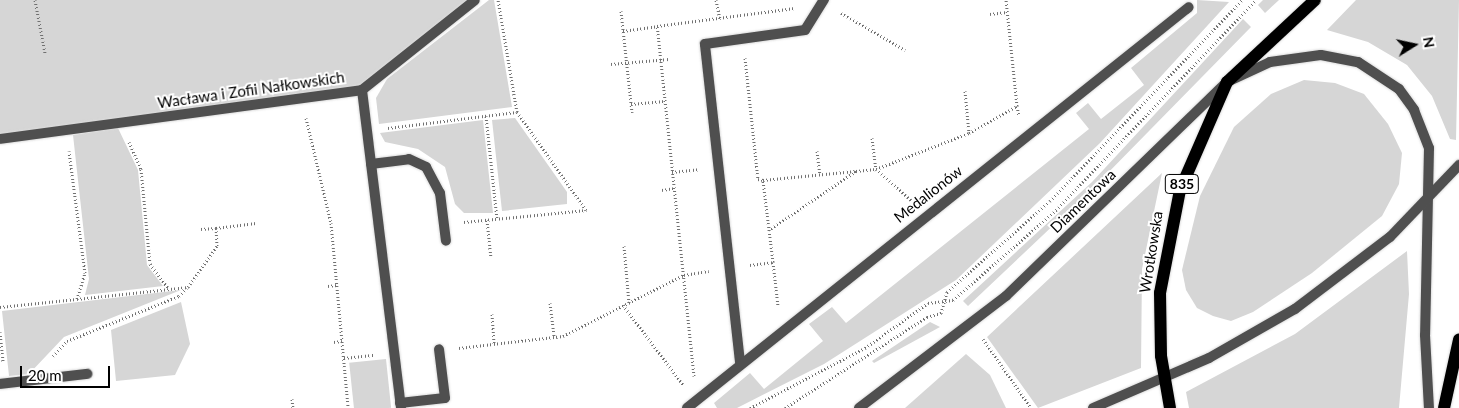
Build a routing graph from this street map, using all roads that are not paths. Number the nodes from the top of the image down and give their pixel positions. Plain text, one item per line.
1 (475, 0) edge
2 (824, 0) edge
3 (1315, 0) edge
4 (1189, 3) edge
5 (1227, 82) junction
6 (362, 90) junction
7 (0, 139) edge
8 (371, 164) junction
9 (1459, 165) edge
10 (1431, 197) junction
11 (446, 241) dead end
12 (1459, 340) edge
13 (439, 349) road end
14 (740, 362) junction
15 (87, 374) dead end
16 (1164, 378) junction
17 (0, 384) edge
18 (401, 405) edge
19 (687, 408) edge
20 (859, 408) edge
21 (1093, 408) edge
22 (1170, 408) edge
23 (1430, 408) edge
24 (1444, 408) edge

1 - 6 street, Wacława i Zofii Nałkowskich
2 - 14 street
3 - 5 main road, Diamentowa / 835
4 - 14 street, Medalionów
5 - 10 street
5 - 16 main road, Wrotkowska / 835
5 - 20 street, Diamentowa
6 - 7 street, Wacława i Zofii Nałkowskich
6 - 8 street
8 - 11 street
8 - 18 street
9 - 10 street
10 - 16 street
10 - 23 street
12 - 24 main road
13 - 18 street
14 - 19 street, Medalionów
15 - 17 street
16 - 21 street
16 - 22 main road, Wrotkowska / 835

